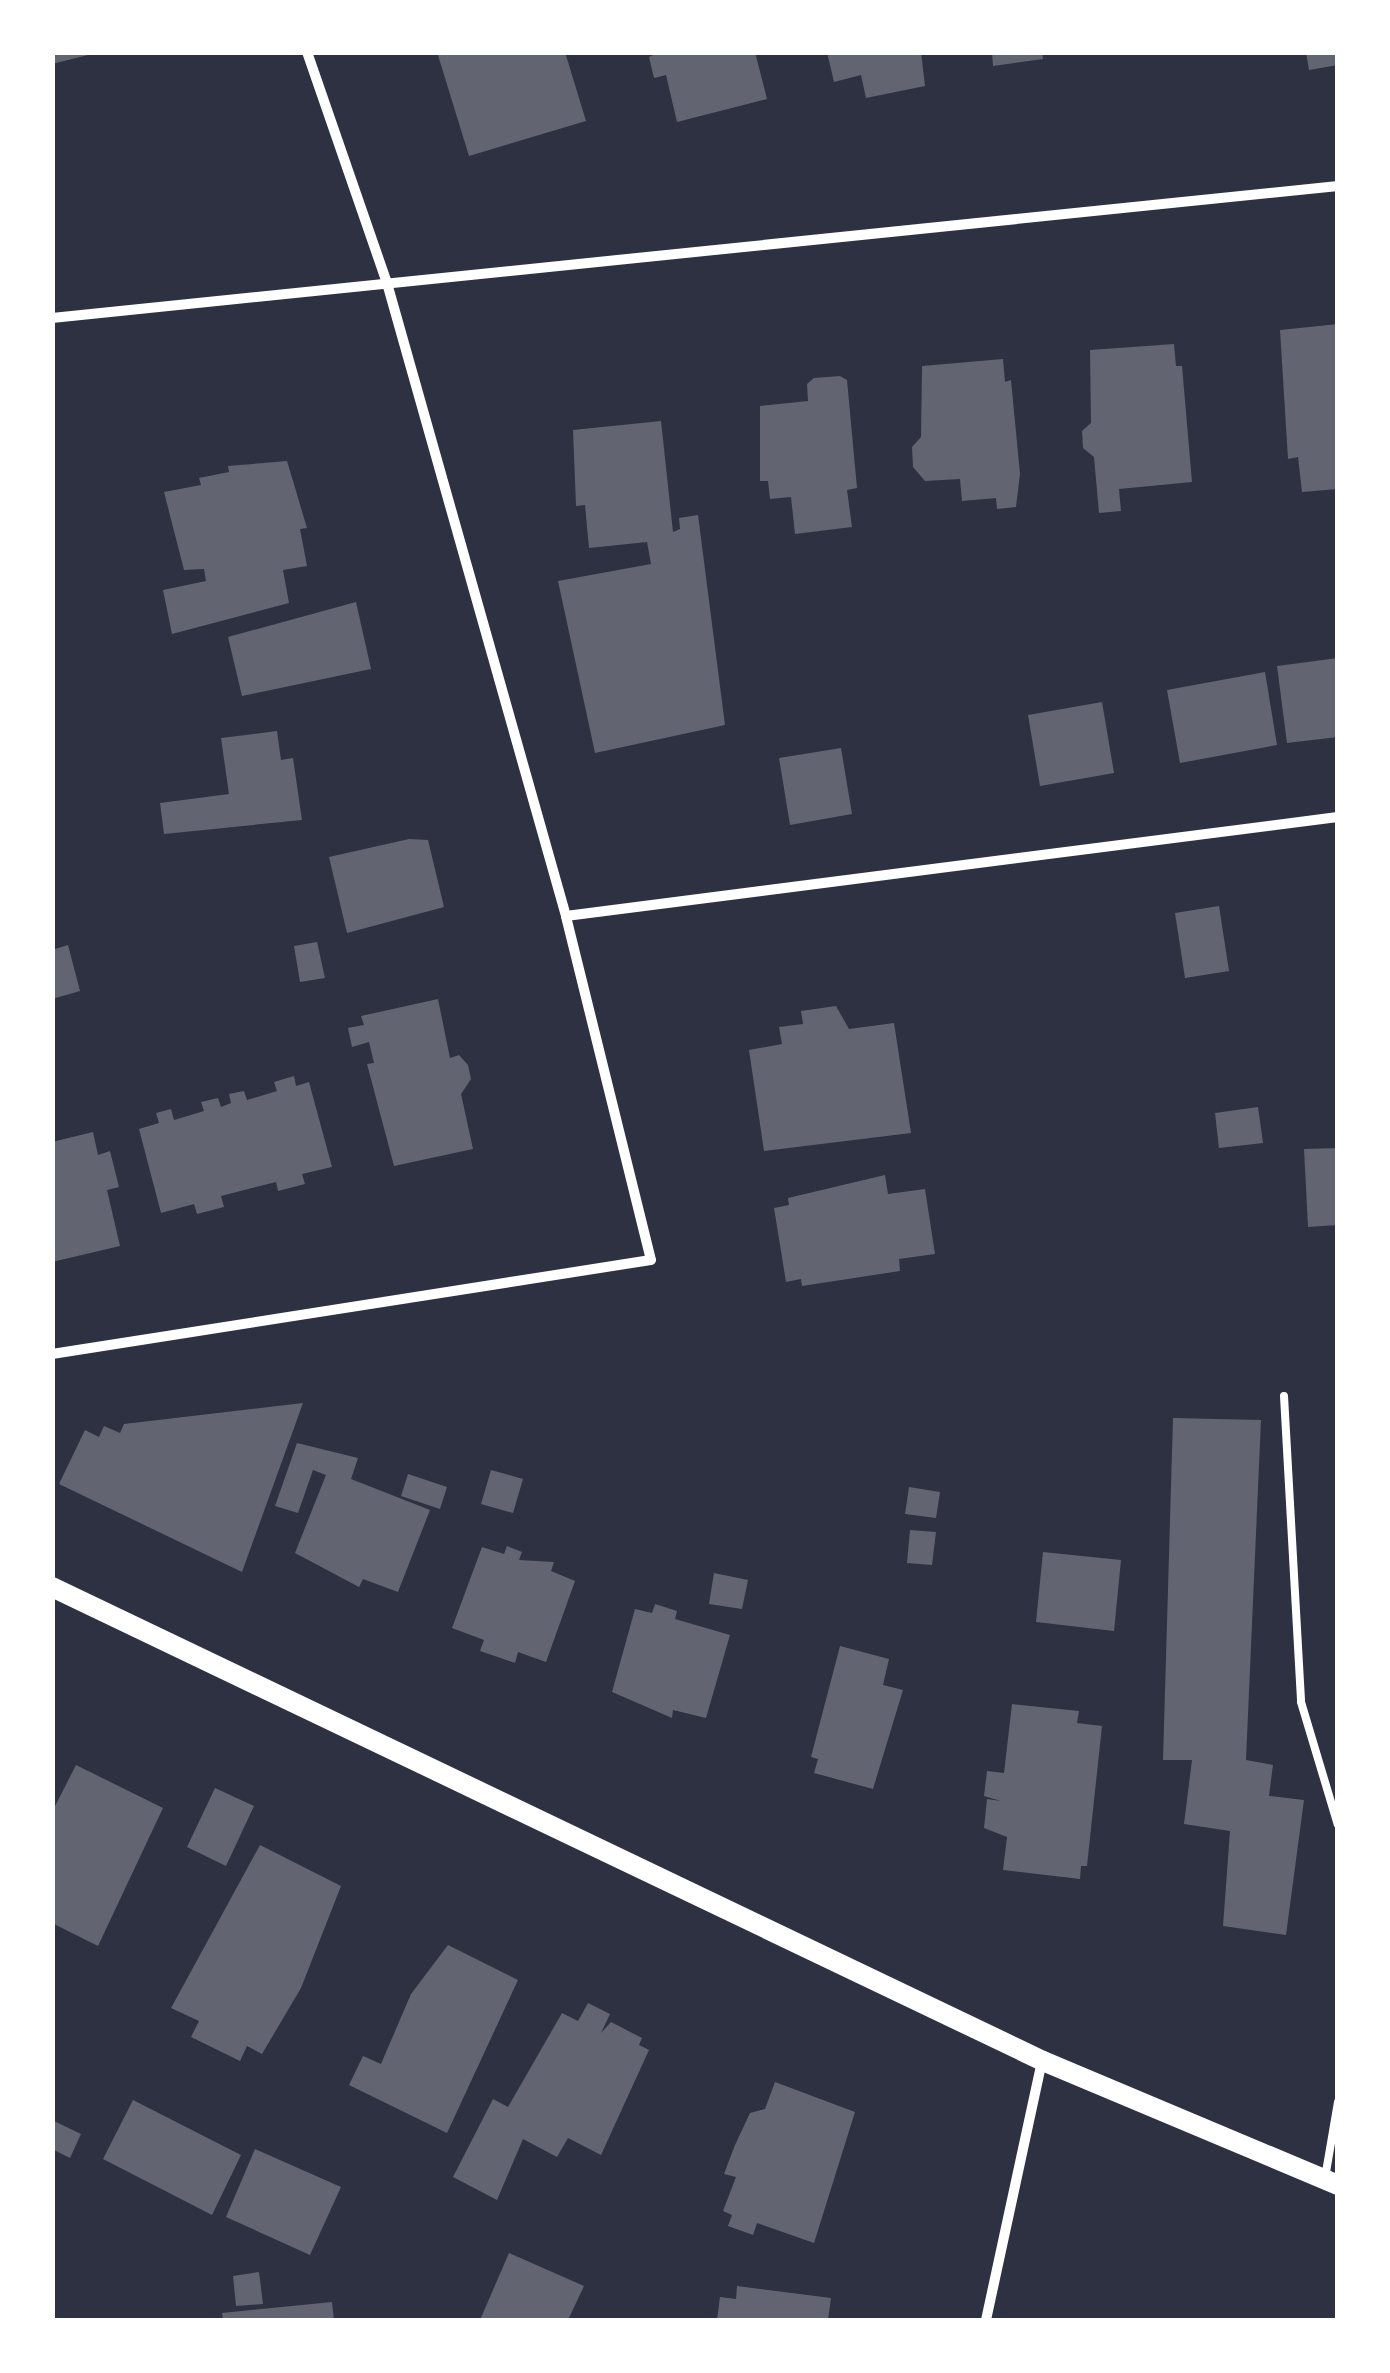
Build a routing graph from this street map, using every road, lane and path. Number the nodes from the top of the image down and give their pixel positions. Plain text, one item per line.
1 (307, 52) edge
2 (1338, 186) edge
3 (387, 283) junction
4 (52, 318) edge
5 (1338, 817) edge
6 (566, 916) junction
7 (52, 1354) edge
8 (1284, 1396) dead end
9 (52, 1588) edge
10 (1338, 1826) edge
11 (1042, 2061) junction
12 (1338, 2102) edge
13 (1333, 2180) edge
14 (986, 2320) edge

1 - 3 street
2 - 3 street
3 - 4 street
3 - 6 street
5 - 6 street
6 - 7 street
8 - 10 lane
9 - 11 main road
11 - 13 main road
11 - 14 street
12 - 13 lane

